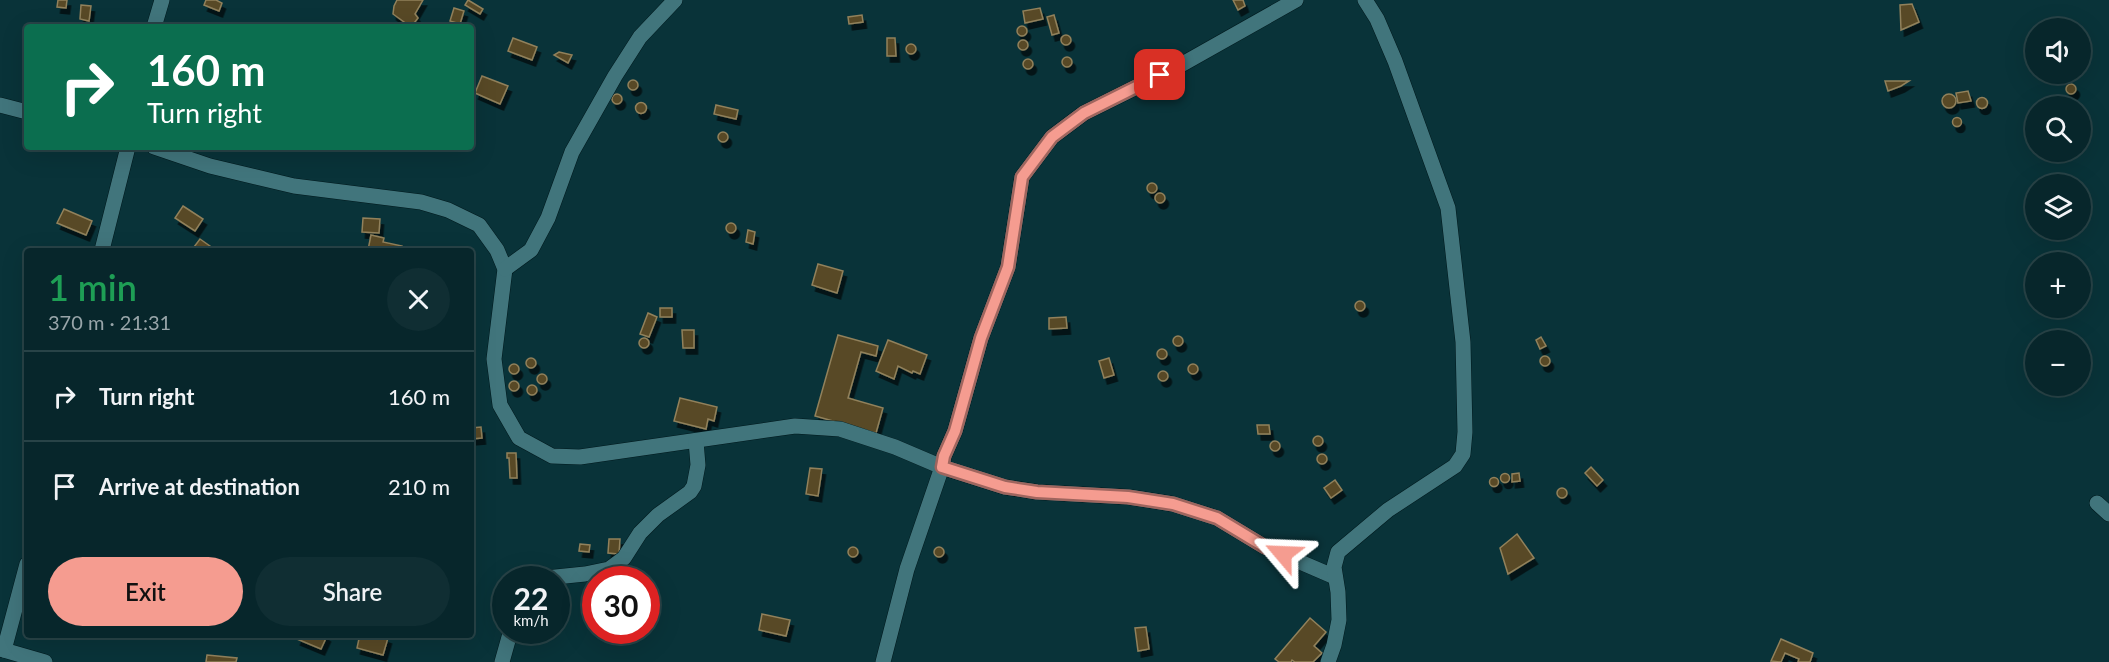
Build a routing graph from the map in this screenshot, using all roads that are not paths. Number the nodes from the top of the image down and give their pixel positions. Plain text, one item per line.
1 (162, 0) edge
2 (675, 0) edge
3 (1296, 0) edge
4 (1365, 0) edge
5 (155, 24) edge
6 (0, 105) edge
7 (24, 111) edge
8 (127, 150) edge
9 (163, 150) edge
10 (103, 248) edge
11 (506, 269) junction
12 (696, 441) junction
13 (942, 467) junction
14 (2097, 503) dead end
15 (2109, 513) edge
16 (24, 574) edge
17 (570, 576) edge
18 (1335, 577) junction
19 (507, 644) edge
20 (2, 649) edge
21 (45, 662) edge
22 (502, 662) edge
23 (883, 662) edge
24 (1328, 662) edge

1 - 5 street
2 - 11 street
3 - 13 street
4 - 18 street
6 - 7 street
8 - 10 street
9 - 11 street
11 - 12 street
12 - 13 street
12 - 17 street
13 - 18 street
13 - 23 street
14 - 15 street
16 - 20 street
18 - 24 street
19 - 22 street
20 - 21 street

